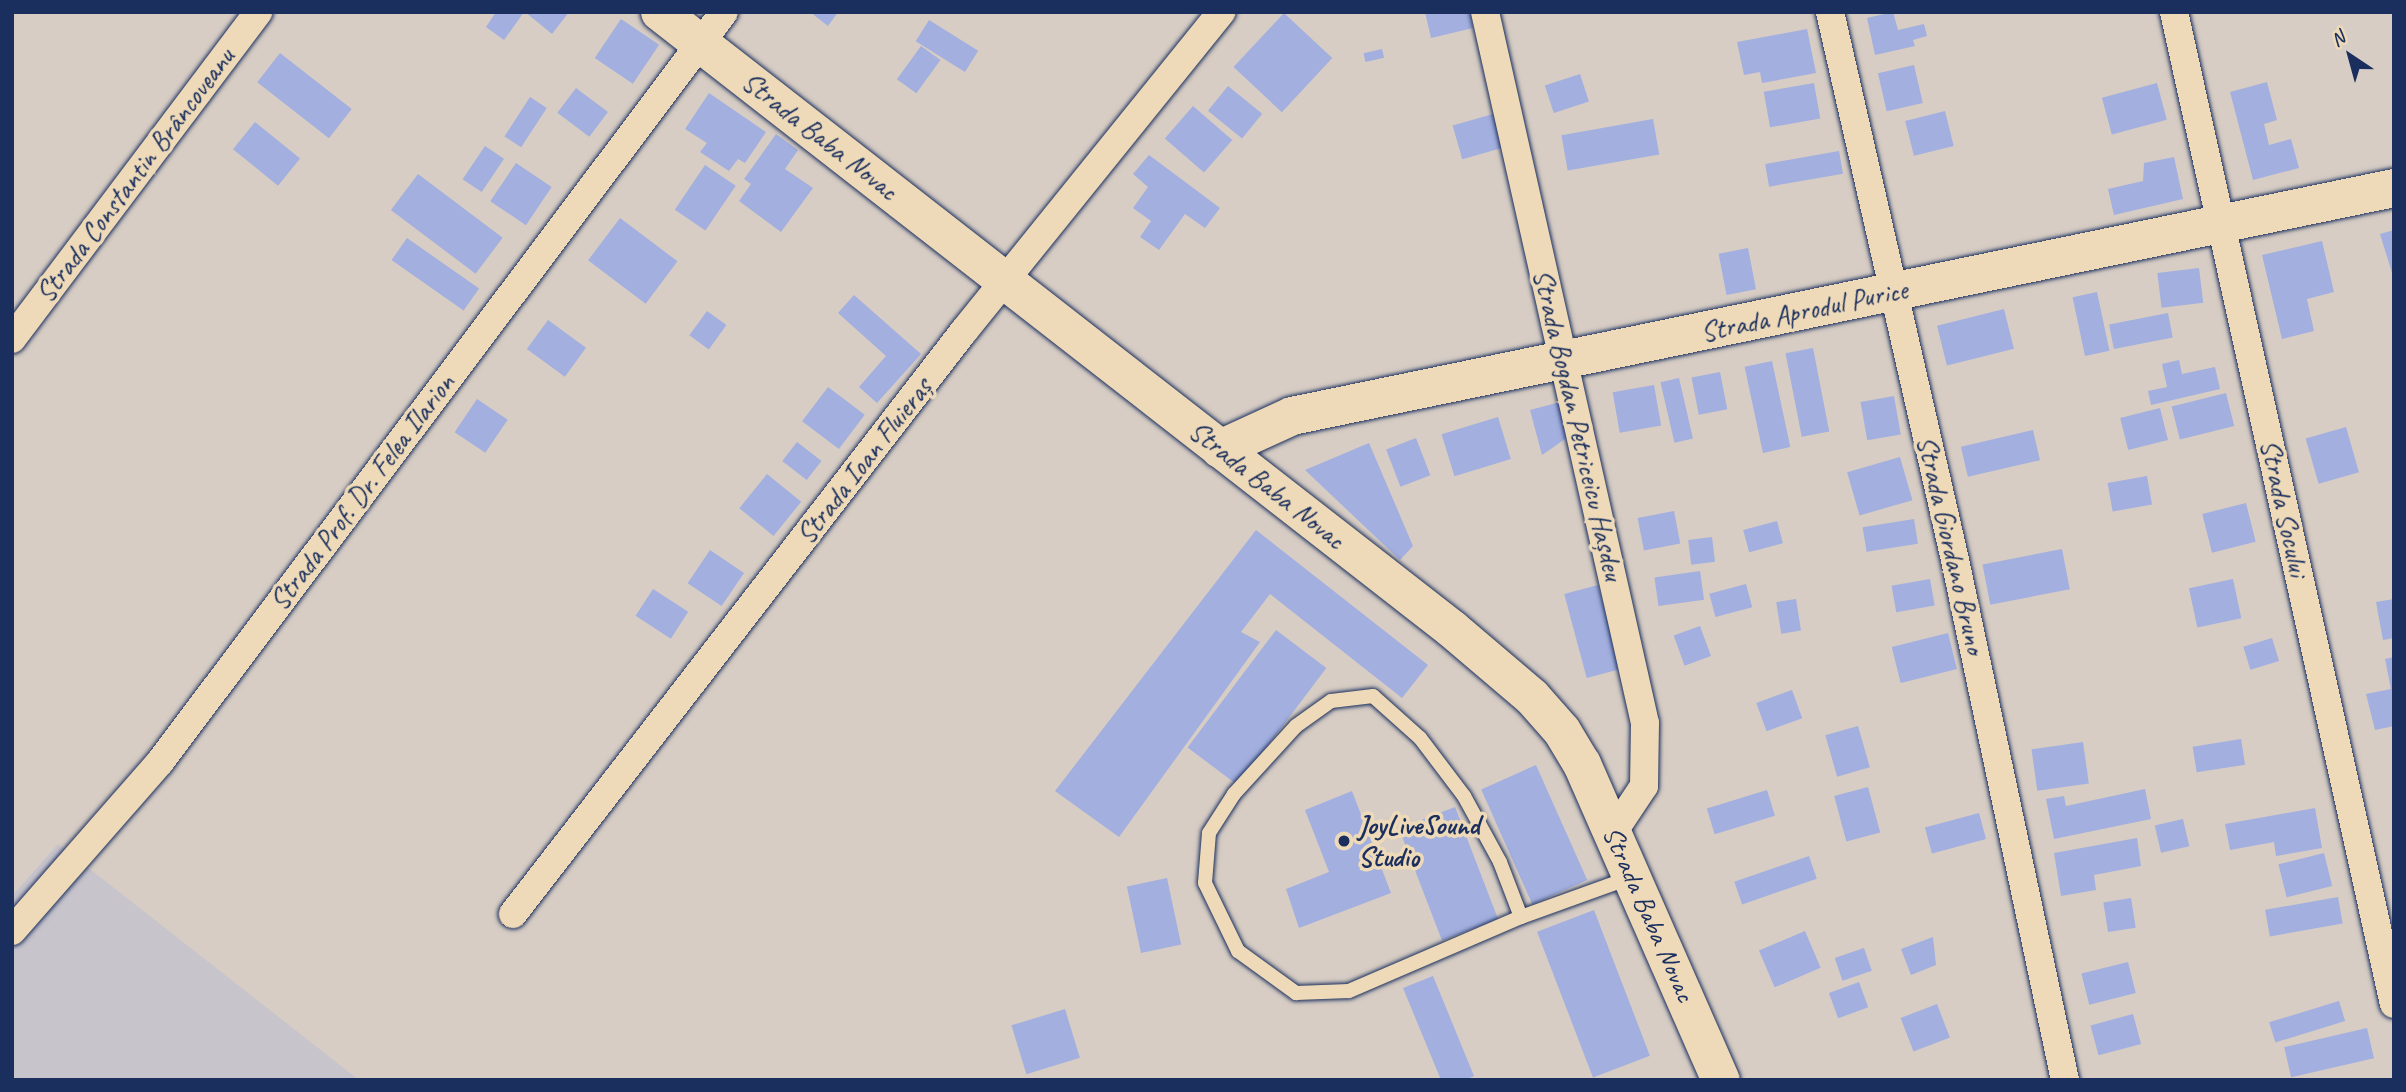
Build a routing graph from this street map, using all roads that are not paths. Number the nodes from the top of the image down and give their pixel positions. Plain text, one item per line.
1 (258, 12) edge
2 (660, 12) edge
3 (724, 12) edge
4 (1221, 12) edge
5 (1485, 12) edge
6 (1830, 12) edge
7 (2174, 12) edge
8 (699, 42) junction
9 (2394, 188) edge
10 (2221, 224) junction
11 (1006, 279) junction
12 (1894, 292) junction
13 (12, 339) edge
14 (1564, 360) junction
15 (1220, 449) junction
16 (1614, 831) junction
17 (1633, 877) junction
18 (513, 914) dead end
19 (1521, 917) junction
20 (12, 931) edge
21 (2394, 1004) edge
22 (1721, 1080) edge
23 (2065, 1080) edge

1 - 13 street, Strada Constantin Brâncoveanu
2 - 8 street, Strada Baba Novac
3 - 8 street, Strada Prof. Dr. Felea Ilarion
4 - 11 street, Strada Ioan Fluieraș
5 - 14 street, Strada Bogdan Petriceicu Hașdeu
6 - 12 street, Strada Giordano Bruno
7 - 10 street, Strada Socului
8 - 11 street, Strada Baba Novac
8 - 20 street, Strada Prof. Dr. Felea Ilarion
9 - 10 street, Strada Aprodul Purice
10 - 12 street, Strada Aprodul Purice
10 - 21 street, Strada Socului
11 - 15 street, Strada Baba Novac
11 - 18 street, Strada Ioan Fluieraș
12 - 14 street, Strada Aprodul Purice
12 - 23 street, Strada Giordano Bruno
14 - 15 street, Strada Aprodul Purice
14 - 16 street, Strada Bogdan Petriceicu Hașdeu
15 - 16 street, Strada Baba Novac
16 - 17 street, Strada Baba Novac
17 - 19 lane
17 - 22 street, Strada Baba Novac
19 - 19 lane

